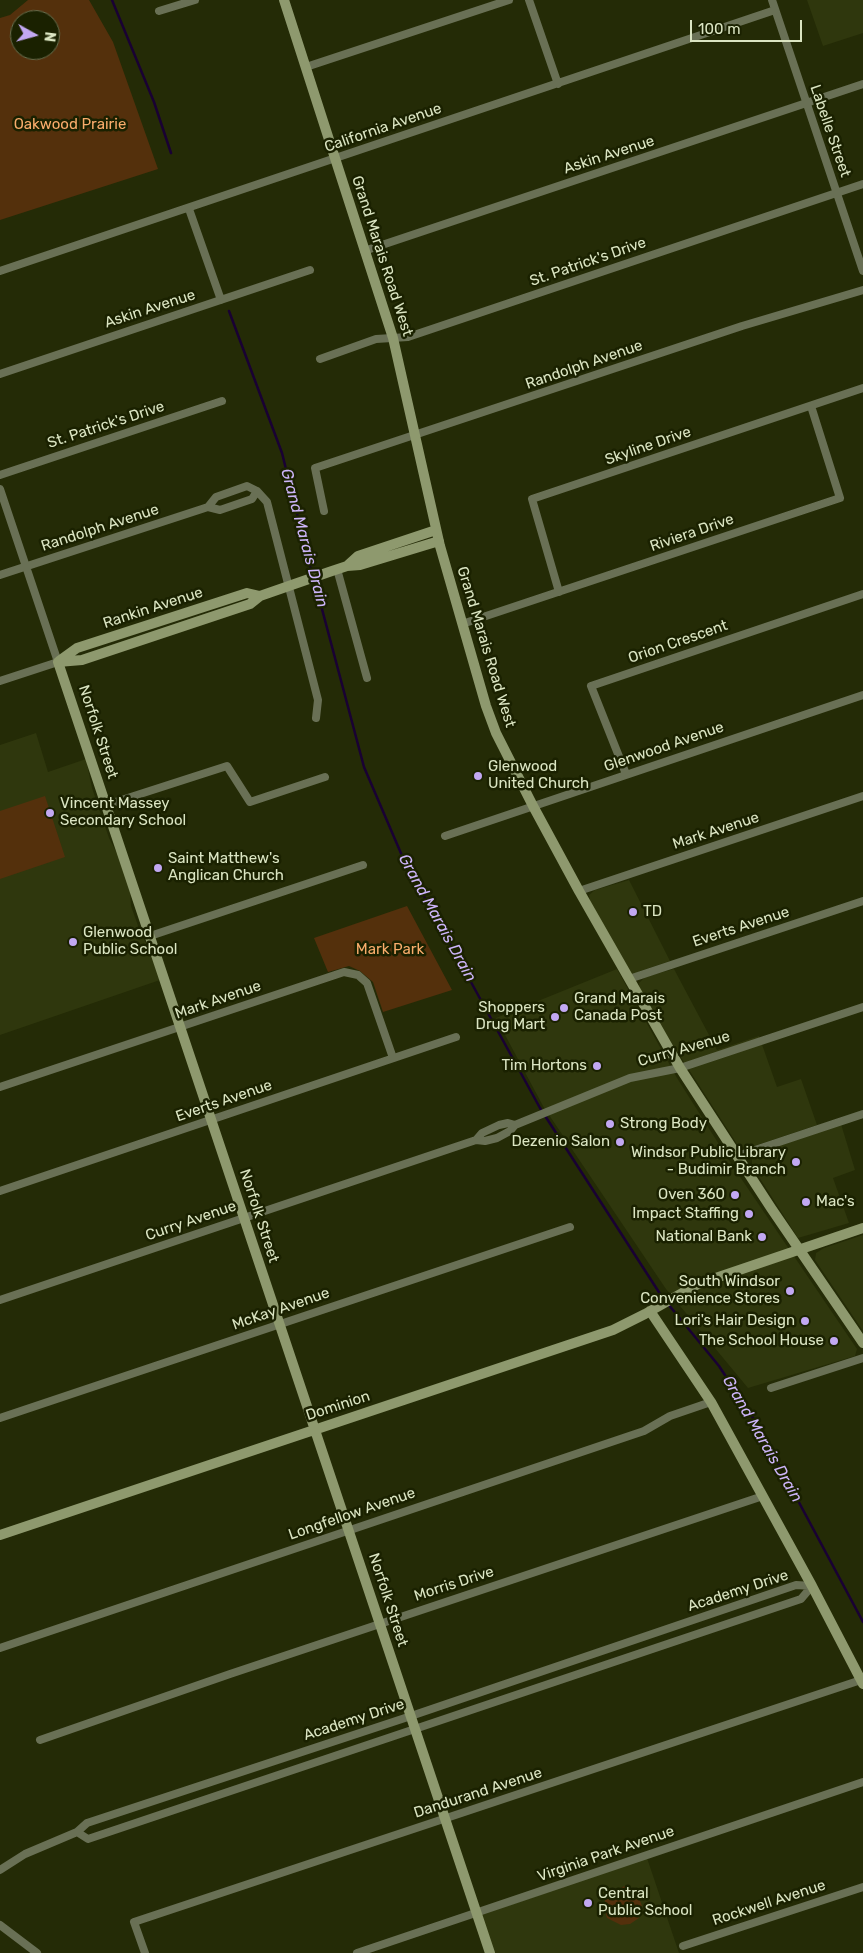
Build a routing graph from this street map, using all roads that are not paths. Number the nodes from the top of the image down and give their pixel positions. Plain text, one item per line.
1 (194, 0) edge
2 (284, 0) edge
3 (509, 0) edge
4 (529, 0) edge
5 (772, 0) edge
6 (775, 10) junction
7 (159, 11) dead end
8 (306, 67) junction
9 (558, 84) junction
10 (863, 84) edge
11 (806, 104) junction
12 (335, 159) junction
13 (863, 184) edge
14 (836, 193) junction
15 (189, 209) junction
16 (364, 251) junction
17 (310, 270) dead end
18 (0, 271) edge
19 (863, 271) edge
20 (863, 290) edge
21 (221, 300) junction
22 (393, 338) junction
23 (320, 359) dead end
24 (0, 374) edge
25 (863, 388) edge
26 (222, 401) dead end
27 (811, 406) junction
28 (416, 436) junction
29 (0, 474) edge
30 (0, 488) edge
31 (257, 491) junction
32 (208, 507) junction
33 (324, 511) dead end
34 (438, 536) junction
35 (26, 567) junction
36 (333, 570) junction
37 (0, 575) edge
38 (291, 585) junction
39 (559, 592) junction
40 (863, 594) edge
41 (462, 624) junction
42 (58, 662) junction
43 (367, 678) dead end
44 (0, 681) edge
45 (863, 695) edge
46 (316, 718) dead end
47 (626, 774) junction
48 (325, 777) dead end
49 (863, 796) edge
50 (106, 805) junction
51 (532, 806) junction
52 (445, 836) dead end
53 (362, 866) dead end
54 (579, 891) junction
55 (863, 901) edge
56 (150, 936) junction
57 (629, 979) junction
58 (863, 1007) edge
59 (180, 1027) junction
60 (456, 1037) dead end
61 (393, 1058) junction
62 (680, 1068) junction
63 (0, 1087) edge
64 (863, 1114) edge
65 (212, 1120) junction
66 (515, 1125) junction
67 (476, 1140) junction
68 (737, 1156) junction
69 (0, 1191) edge
70 (244, 1218) junction
71 (570, 1227) dead end
72 (863, 1228) edge
73 (800, 1249) junction
74 (0, 1300) edge
75 (650, 1311) junction
76 (280, 1324) junction
77 (863, 1343) edge
78 (863, 1358) edge
79 (771, 1388) dead end
80 (711, 1402) junction
81 (0, 1418) edge
82 (315, 1430) junction
83 (763, 1496) junction
84 (348, 1530) junction
85 (0, 1535) edge
86 (812, 1586) junction
87 (380, 1624) junction
88 (0, 1648) edge
89 (862, 1682) edge
90 (411, 1716) junction
91 (415, 1728) junction
92 (40, 1740) dead end
93 (863, 1782) edge
94 (445, 1819) junction
95 (77, 1832) junction
96 (0, 1870) edge
97 (863, 1887) edge
98 (476, 1913) junction
99 (0, 1925) edge
100 (683, 1946) dead end
101 (37, 1953) edge
102 (145, 1953) edge
103 (357, 1953) edge
104 (490, 1953) edge

1 - 7 street
2 - 8 street, Grand Marais Road West
3 - 8 street
4 - 9 street
5 - 6 street, Labelle Street
6 - 9 street, California Avenue
6 - 11 street, Labelle Street
8 - 12 street, Grand Marais Road West
9 - 12 street, California Avenue
10 - 11 street, Askin Avenue
11 - 14 street, Labelle Street
11 - 16 street, Askin Avenue
12 - 15 street, California Avenue
12 - 16 street, Grand Marais Road West
13 - 14 street, St. Patrick's Drive
14 - 19 street, Labelle Street
14 - 22 street, St. Patrick's Drive
15 - 18 street, California Avenue
15 - 21 street
16 - 22 street, Grand Marais Road West
17 - 21 street, Askin Avenue
20 - 28 street, Randolph Avenue
21 - 24 street, Askin Avenue
22 - 23 street, St. Patrick's Drive
22 - 28 street, Grand Marais Road West
25 - 27 street, Skyline Drive
26 - 29 street, St. Patrick's Drive
27 - 39 street, Skyline Drive
27 - 39 street, Riviera Drive
28 - 33 street, Randolph Avenue
28 - 34 street, Grand Marais Road West
30 - 35 street, Norfolk Street
31 - 32 street, Randolph Avenue
31 - 32 street, Randolph Avenue
31 - 38 street
32 - 35 street, Randolph Avenue
34 - 36 street, Rankin Avenue
34 - 41 street, Grand Marais Road West
35 - 37 street, Randolph Avenue
35 - 42 street, Norfolk Street
36 - 38 street, Rankin Avenue
36 - 43 street
38 - 42 street, Rankin Avenue
38 - 46 street
39 - 41 street, Riviera Drive
40 - 47 street, Orion Crescent
41 - 51 street, Grand Marais Road West
42 - 44 street, Rankin Avenue
42 - 50 street, Norfolk Street
45 - 47 street, Glenwood Avenue
47 - 51 street, Glenwood Avenue
48 - 50 street
49 - 54 street, Mark Avenue
50 - 56 street, Norfolk Street
51 - 52 street, Glenwood Avenue
51 - 54 street, Grand Marais Road West
53 - 56 street
54 - 57 street, Grand Marais Road West
55 - 57 street, Everts Avenue
56 - 59 street, Norfolk Street
57 - 62 street, Grand Marais Road West
58 - 62 street, Curry Avenue
59 - 61 street, Mark Avenue
59 - 63 street, Mark Avenue
59 - 65 street, Norfolk Street
60 - 61 street, Everts Avenue
61 - 65 street, Everts Avenue
62 - 66 street, Curry Avenue
62 - 68 street, Grand Marais Road West
64 - 68 street
65 - 69 street, Everts Avenue
65 - 70 street, Norfolk Street
66 - 67 street, Curry Avenue
66 - 67 street, Curry Avenue
67 - 70 street, Curry Avenue
68 - 73 street, Grand Marais Road West
70 - 74 street, Curry Avenue
70 - 76 street, Norfolk Street
71 - 76 street, McKay Avenue
72 - 73 street, Dominion
73 - 75 street, Dominion
73 - 77 street, Grand Marais Road West
75 - 80 street
75 - 82 street, Dominion
76 - 81 street, McKay Avenue
76 - 82 street, Norfolk Street
78 - 79 street
80 - 83 street
80 - 84 street, Longfellow Avenue
82 - 84 street, Norfolk Street
82 - 85 street, Dominion
83 - 86 street
83 - 87 street, Morris Drive
84 - 87 street, Norfolk Street
84 - 88 street, Longfellow Avenue
86 - 89 street
86 - 90 street, Academy Drive
86 - 91 street, Academy Drive
87 - 90 street, Norfolk Street
87 - 92 street, Morris Drive
89 - 94 street, Dandurand Avenue
90 - 91 street, Norfolk Street
90 - 95 street, Academy Drive
91 - 94 street, Norfolk Street
91 - 95 street, Academy Drive
93 - 98 street, Virginia Park Avenue
94 - 98 street, Norfolk Street
94 - 102 street, Dandurand Avenue
95 - 96 street, Academy Drive
97 - 100 street, Rockwell Avenue
98 - 103 street, Virginia Park Avenue
98 - 104 street, Norfolk Street
99 - 101 street

